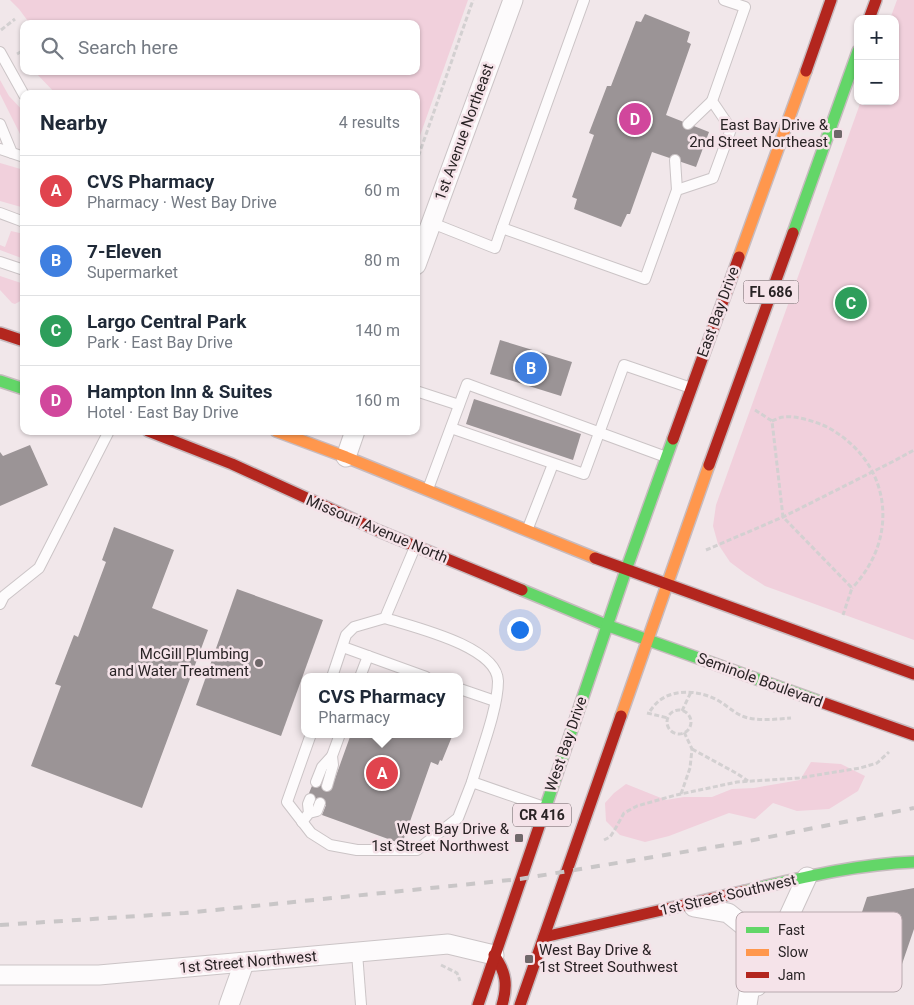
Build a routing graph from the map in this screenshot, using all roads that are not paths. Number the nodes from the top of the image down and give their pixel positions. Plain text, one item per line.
1 (513, 0) edge
2 (584, 0) edge
3 (724, 0) edge
4 (831, 0) edge
5 (876, 0) edge
6 (870, 15) edge
7 (0, 52) edge
8 (855, 60) edge
9 (21, 90) edge
10 (712, 101) junction
11 (0, 124) edge
12 (688, 124) dead end
13 (0, 149) edge
14 (12, 153) junction
15 (20, 156) edge
16 (676, 160) dead end
17 (677, 190) junction
18 (0, 214) edge
19 (20, 221) edge
20 (432, 223) junction
21 (502, 228) junction
22 (420, 254) edge
23 (0, 262) edge
24 (20, 269) edge
25 (0, 333) edge
26 (20, 339) edge
27 (0, 381) edge
28 (20, 388) edge
29 (691, 388) junction
30 (420, 392) edge
31 (459, 405) junction
32 (451, 428) junction
33 (599, 432) junction
34 (107, 435) edge
35 (158, 435) edge
36 (291, 435) edge
37 (354, 435) edge
38 (346, 457) junction
39 (666, 457) junction
40 (553, 464) junction
41 (428, 490) junction
42 (526, 531) junction
43 (415, 546) junction
44 (626, 570) junction
45 (667, 583) junction
46 (0, 604) edge
47 (385, 618) junction
48 (606, 625) junction
49 (647, 639) junction
50 (343, 647) junction
51 (368, 656) junction
52 (333, 673) edge
53 (362, 673) edge
54 (415, 673) edge
55 (914, 674) edge
56 (463, 690) edge
57 (495, 701) junction
58 (914, 735) edge
59 (311, 738) edge
60 (339, 738) edge
61 (332, 756) junction
62 (316, 782) dead end
63 (472, 782) junction
64 (327, 786) dead end
65 (310, 799) dead end
66 (320, 803) dead end
67 (544, 807) junction
68 (309, 813) junction
69 (302, 822) junction
70 (914, 862) edge
71 (807, 877) junction
72 (683, 906) junction
73 (791, 912) edge
74 (736, 919) edge
75 (544, 937) junction
76 (357, 953) junction
77 (494, 954) junction
78 (244, 963) junction
79 (0, 975) edge
80 (750, 992) edge
81 (754, 992) edge
82 (229, 1005) edge
83 (361, 1005) edge
84 (478, 1005) edge
85 (502, 1005) edge
86 (520, 1005) edge
87 (748, 1005) edge

1 - 20 street, 1st Avenue Northeast
2 - 21 lane
3 - 10 lane
4 - 29 main road, East Bay Drive / FL 686
5 - 6 main road
7 - 9 lane
8 - 45 main road, FL 686
10 - 12 lane
10 - 17 lane
11 - 14 lane
13 - 14 lane
14 - 15 lane
16 - 17 lane
17 - 21 lane
18 - 19 lane
20 - 21 lane
20 - 22 street, 1st Avenue Northeast
23 - 24 lane
25 - 26 main road
27 - 28 main road
29 - 33 lane
29 - 39 main road, East Bay Drive / FL 686
30 - 31 lane
31 - 32 lane
31 - 33 lane
32 - 40 lane
32 - 41 lane
33 - 39 lane
33 - 40 lane
34 - 46 lane
35 - 43 main road, Missouri Avenue North
36 - 38 main road
37 - 38 street
38 - 41 main road
39 - 44 main road, East Bay Drive / FL 686
40 - 42 lane
41 - 42 main road
42 - 44 main road
43 - 47 lane
43 - 48 main road, Missouri Avenue North
44 - 45 main road
44 - 48 main road, East Bay Drive / FL 686
45 - 49 main road, FL 686
45 - 55 main road
47 - 50 lane
47 - 57 lane
48 - 49 main road, Seminole Boulevard
48 - 67 main road, West Bay Drive / CR 416
49 - 58 main road, Seminole Boulevard
49 - 75 main road, CR 416
50 - 51 lane
50 - 52 lane
51 - 53 lane
51 - 54 lane
56 - 57 lane
57 - 63 lane
59 - 69 lane
60 - 61 lane
61 - 62 lane
61 - 64 lane
63 - 67 lane
63 - 69 lane
65 - 68 lane
66 - 68 lane
67 - 77 main road, West Bay Drive / CR 416
68 - 69 lane
70 - 71 main road, 1st Street Southwest
71 - 72 main road, 1st Street Southwest
71 - 73 street
72 - 74 street
72 - 75 main road, 1st Street Southwest
75 - 86 main road, CR 416
76 - 77 street, 1st Street Northwest
76 - 78 street, 1st Street Northwest
76 - 83 lane
77 - 84 main road, West Bay Drive / CR 416
77 - 85 main road
78 - 79 street, 1st Street Northwest
78 - 82 street
80 - 87 street
81 - 87 street

